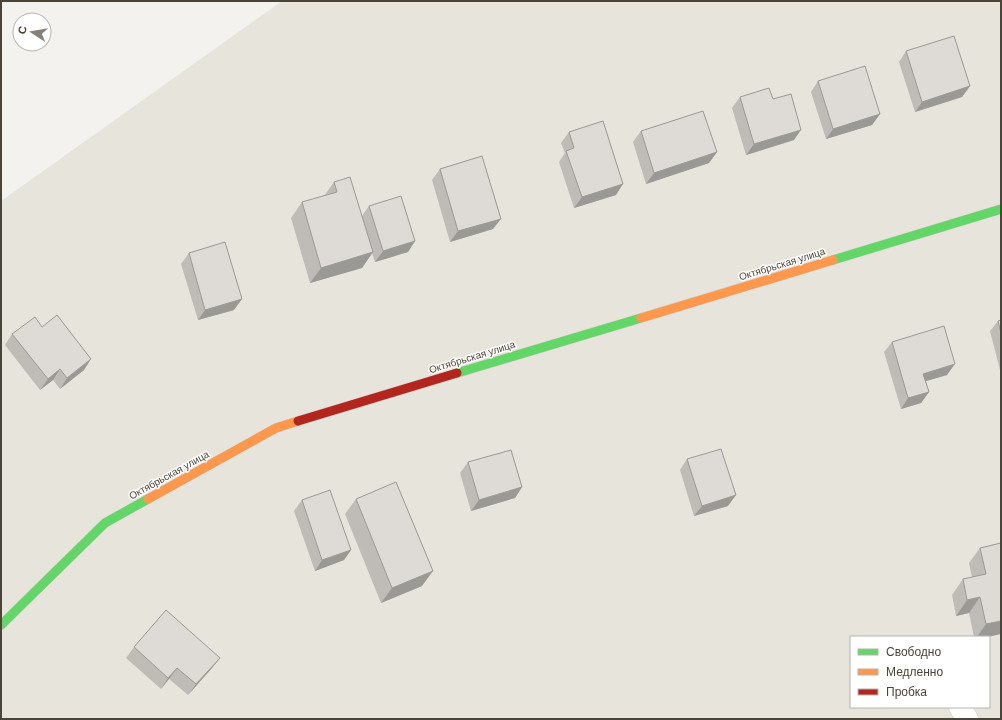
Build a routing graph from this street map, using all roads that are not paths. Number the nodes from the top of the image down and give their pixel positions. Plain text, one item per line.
1 (1001, 210) edge
2 (1, 625) edge
3 (961, 708) edge
4 (967, 719) edge

1 - 2 street, Октябрьская улица
3 - 4 street

